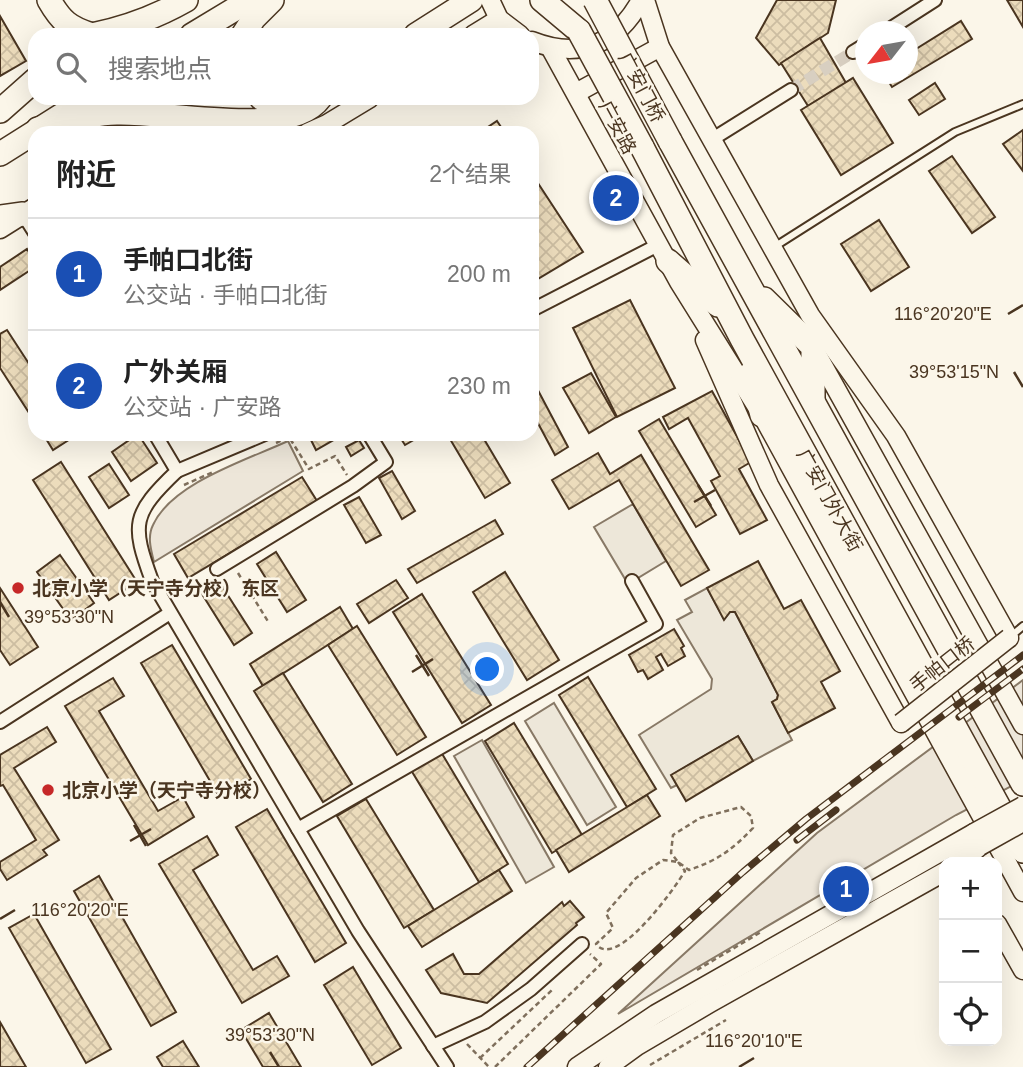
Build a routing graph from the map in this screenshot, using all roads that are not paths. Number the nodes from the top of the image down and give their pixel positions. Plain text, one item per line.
1 (37, 0) edge
2 (50, 0) edge
3 (187, 0) edge
4 (250, 0) edge
5 (272, 0) edge
6 (471, 0) edge
7 (490, 0) edge
8 (541, 0) edge
9 (561, 0) edge
10 (643, 0) edge
11 (935, 0) edge
12 (600, 4) edge
13 (499, 19) junction
14 (902, 21) edge
15 (49, 28) edge
16 (72, 28) edge
17 (123, 28) edge
18 (143, 28) edge
19 (204, 28) edge
20 (248, 28) edge
21 (427, 28) edge
22 (484, 28) edge
23 (511, 28) edge
24 (579, 31) junction
25 (539, 44) edge
26 (660, 47) junction
27 (551, 49) junction
28 (28, 86) edge
29 (792, 90) tunnel mouth
30 (576, 93) junction
31 (28, 99) edge
32 (1023, 104) edge
33 (77, 105) edge
34 (312, 105) edge
35 (358, 105) edge
36 (0, 111) edge
37 (0, 117) edge
38 (43, 126) edge
39 (52, 126) edge
40 (323, 126) edge
41 (28, 136) edge
42 (711, 140) junction
43 (670, 141) joint
44 (642, 147) joint
45 (0, 154) edge
46 (0, 217) edge
47 (28, 218) edge
48 (28, 219) edge
49 (0, 229) edge
50 (772, 248) junction
51 (663, 253) junction
52 (747, 281) junction
53 (679, 282) junction
54 (539, 307) edge
55 (729, 314) junction
56 (810, 315) junction
57 (742, 339) junction
58 (813, 347) junction
59 (813, 402) junction
60 (762, 415) junction
61 (159, 441) edge
62 (265, 441) edge
63 (373, 441) edge
64 (177, 471) junction
65 (217, 569) dead end
66 (632, 581) dead end
67 (170, 613) junction
68 (1016, 632) edge
69 (0, 722) edge
70 (1023, 725) edge
71 (1023, 783) edge
72 (1023, 806) edge
73 (1023, 822) edge
74 (298, 829) junction
75 (977, 839) junction
76 (1023, 851) edge
77 (957, 855) edge
78 (939, 875) edge
79 (1023, 892) edge
80 (1002, 933) edge
81 (586, 948) road end
82 (1023, 970) edge
83 (433, 1046) junction
84 (447, 1067) edge
85 (577, 1067) edge
86 (608, 1067) edge

1 - 15 highway
2 - 16 highway
3 - 17 highway
3 - 18 highway
4 - 19 highway
5 - 20 highway
6 - 21 highway
7 - 13 street
8 - 24 highway
9 - 24 highway, 广安门桥
10 - 26 street
10 - 27 street, 广安门桥
11 - 14 street
12 - 43 highway, 广安门桥, bridge
13 - 22 street
13 - 23 street
24 - 44 highway, 广安门桥, bridge
25 - 27 street, 广安门桥
26 - 30 street
26 - 42 street
27 - 30 street, 广安路
28 - 36 highway
29 - 42 street
30 - 51 street, 广安路
31 - 37 highway
32 - 50 lane
33 - 38 highway
34 - 39 highway
35 - 40 street
41 - 45 highway
42 - 50 street
43 - 52 highway, 广安门外大街
44 - 55 highway, 广安门外大街
46 - 47 highway
48 - 49 street
50 - 56 street
51 - 53 street, 广安门外大街
51 - 54 street
51 - 55 highway
52 - 58 highway
52 - 59 highway, 广安门外大街
53 - 60 street, 广安门外大街
53 - 68 street, 手帕口桥, bridge
55 - 57 highway, 广安门外大街
56 - 58 street
56 - 68 street
57 - 60 highway
57 - 76 highway, 广安门外大街
58 - 59 highway
58 - 70 street
59 - 71 highway, 广安门外大街
60 - 79 street, 广安门外大街
61 - 64 street
62 - 64 street
63 - 65 street
64 - 67 street
66 - 74 street
67 - 69 street
67 - 74 street
72 - 75 street, bridge
73 - 75 street, bridge
74 - 83 street
75 - 77 street
77 - 85 street
78 - 86 street
80 - 82 street
81 - 83 street
83 - 84 street

